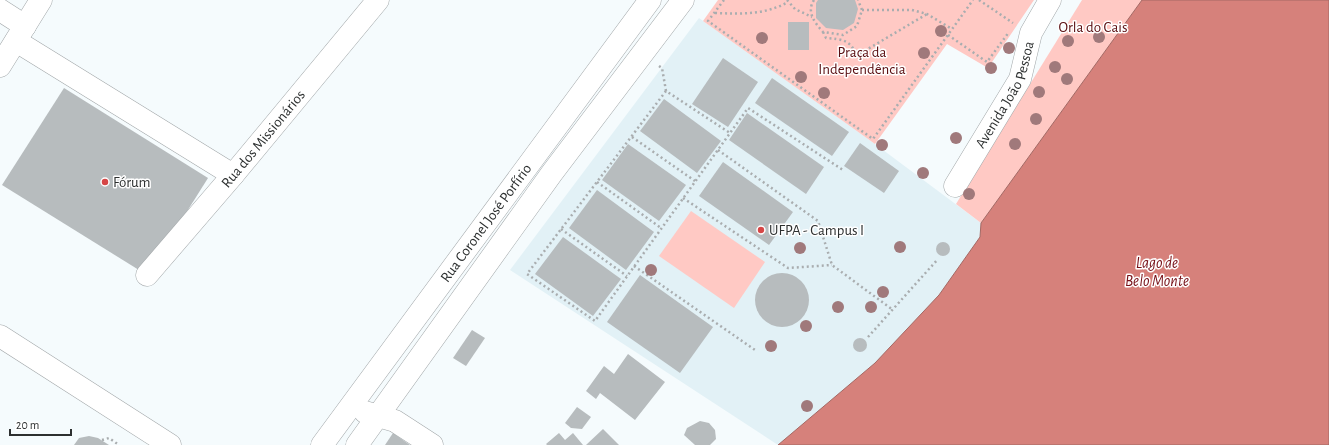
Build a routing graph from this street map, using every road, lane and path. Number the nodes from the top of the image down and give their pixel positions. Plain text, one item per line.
1 (4, 0) edge
2 (41, 0) edge
3 (378, 0) edge
4 (650, 0) edge
5 (683, 0) edge
6 (724, 0) edge
7 (814, 0) edge
8 (858, 0) edge
9 (973, 0) edge
10 (979, 0) edge
11 (1050, 0) edge
12 (788, 1) edge
13 (0, 6) edge
14 (0, 10) edge
15 (862, 10) junction
16 (715, 12) junction
17 (927, 14) junction
18 (812, 17) junction
19 (1014, 24) dead end
20 (952, 29) junction
21 (823, 32) junction
22 (20, 33) junction
23 (948, 35) junction
24 (987, 62) dead end
25 (0, 66) edge
26 (659, 66) dead end
27 (666, 91) junction
28 (730, 133) junction
29 (632, 137) junction
30 (718, 150) junction
31 (532, 160) junction
32 (843, 170) dead end
33 (552, 173) junction
34 (233, 175) junction
35 (695, 181) junction
36 (597, 182) junction
37 (955, 186) dead end
38 (683, 198) junction
39 (661, 228) junction
40 (561, 229) junction
41 (938, 259) dead end
42 (832, 265) junction
43 (634, 266) junction
44 (147, 275) dead end
45 (627, 276) junction
46 (893, 310) junction
47 (0, 336) edge
48 (868, 337) dead end
49 (755, 350) dead end
50 (351, 407) junction
51 (380, 416) junction
52 (102, 440) dead end
53 (119, 445) edge
54 (170, 445) edge
55 (322, 445) edge
56 (357, 445) edge
57 (432, 445) edge

1 - 13 street
2 - 22 street
3 - 34 street, Rua dos Missionários
4 - 31 street, Rua Coronel José Porfírio
5 - 33 street, Rua Coronel José Porfírio
6 - 16 path
7 - 18 path
8 - 15 path
9 - 20 path
10 - 19 path
11 - 37 street, Avenida João Pessoa
12 - 16 path
12 - 18 path
14 - 22 street
15 - 17 path
15 - 21 path
16 - 23 path
17 - 20 path
17 - 21 path
18 - 21 path
20 - 23 path
22 - 25 street
22 - 34 street
23 - 24 path
26 - 27 path
27 - 28 path
27 - 29 path
28 - 30 path
28 - 32 path
29 - 35 path
29 - 36 path
30 - 35 path
30 - 42 path
31 - 33 street
31 - 50 street, Rua Coronel José Porfírio
33 - 51 street, Rua Coronel José Porfírio
34 - 44 street, Rua dos Missionários
35 - 38 path
36 - 39 path
36 - 40 path
38 - 39 path
38 - 42 path
39 - 43 path
40 - 45 path
40 - 45 path
41 - 46 path
42 - 46 path
43 - 45 path
43 - 49 path
46 - 48 path
47 - 54 street
50 - 51 street
50 - 55 street, Rua Coronel José Porfírio
51 - 56 street, Rua Coronel José Porfírio
51 - 57 street
52 - 53 path

